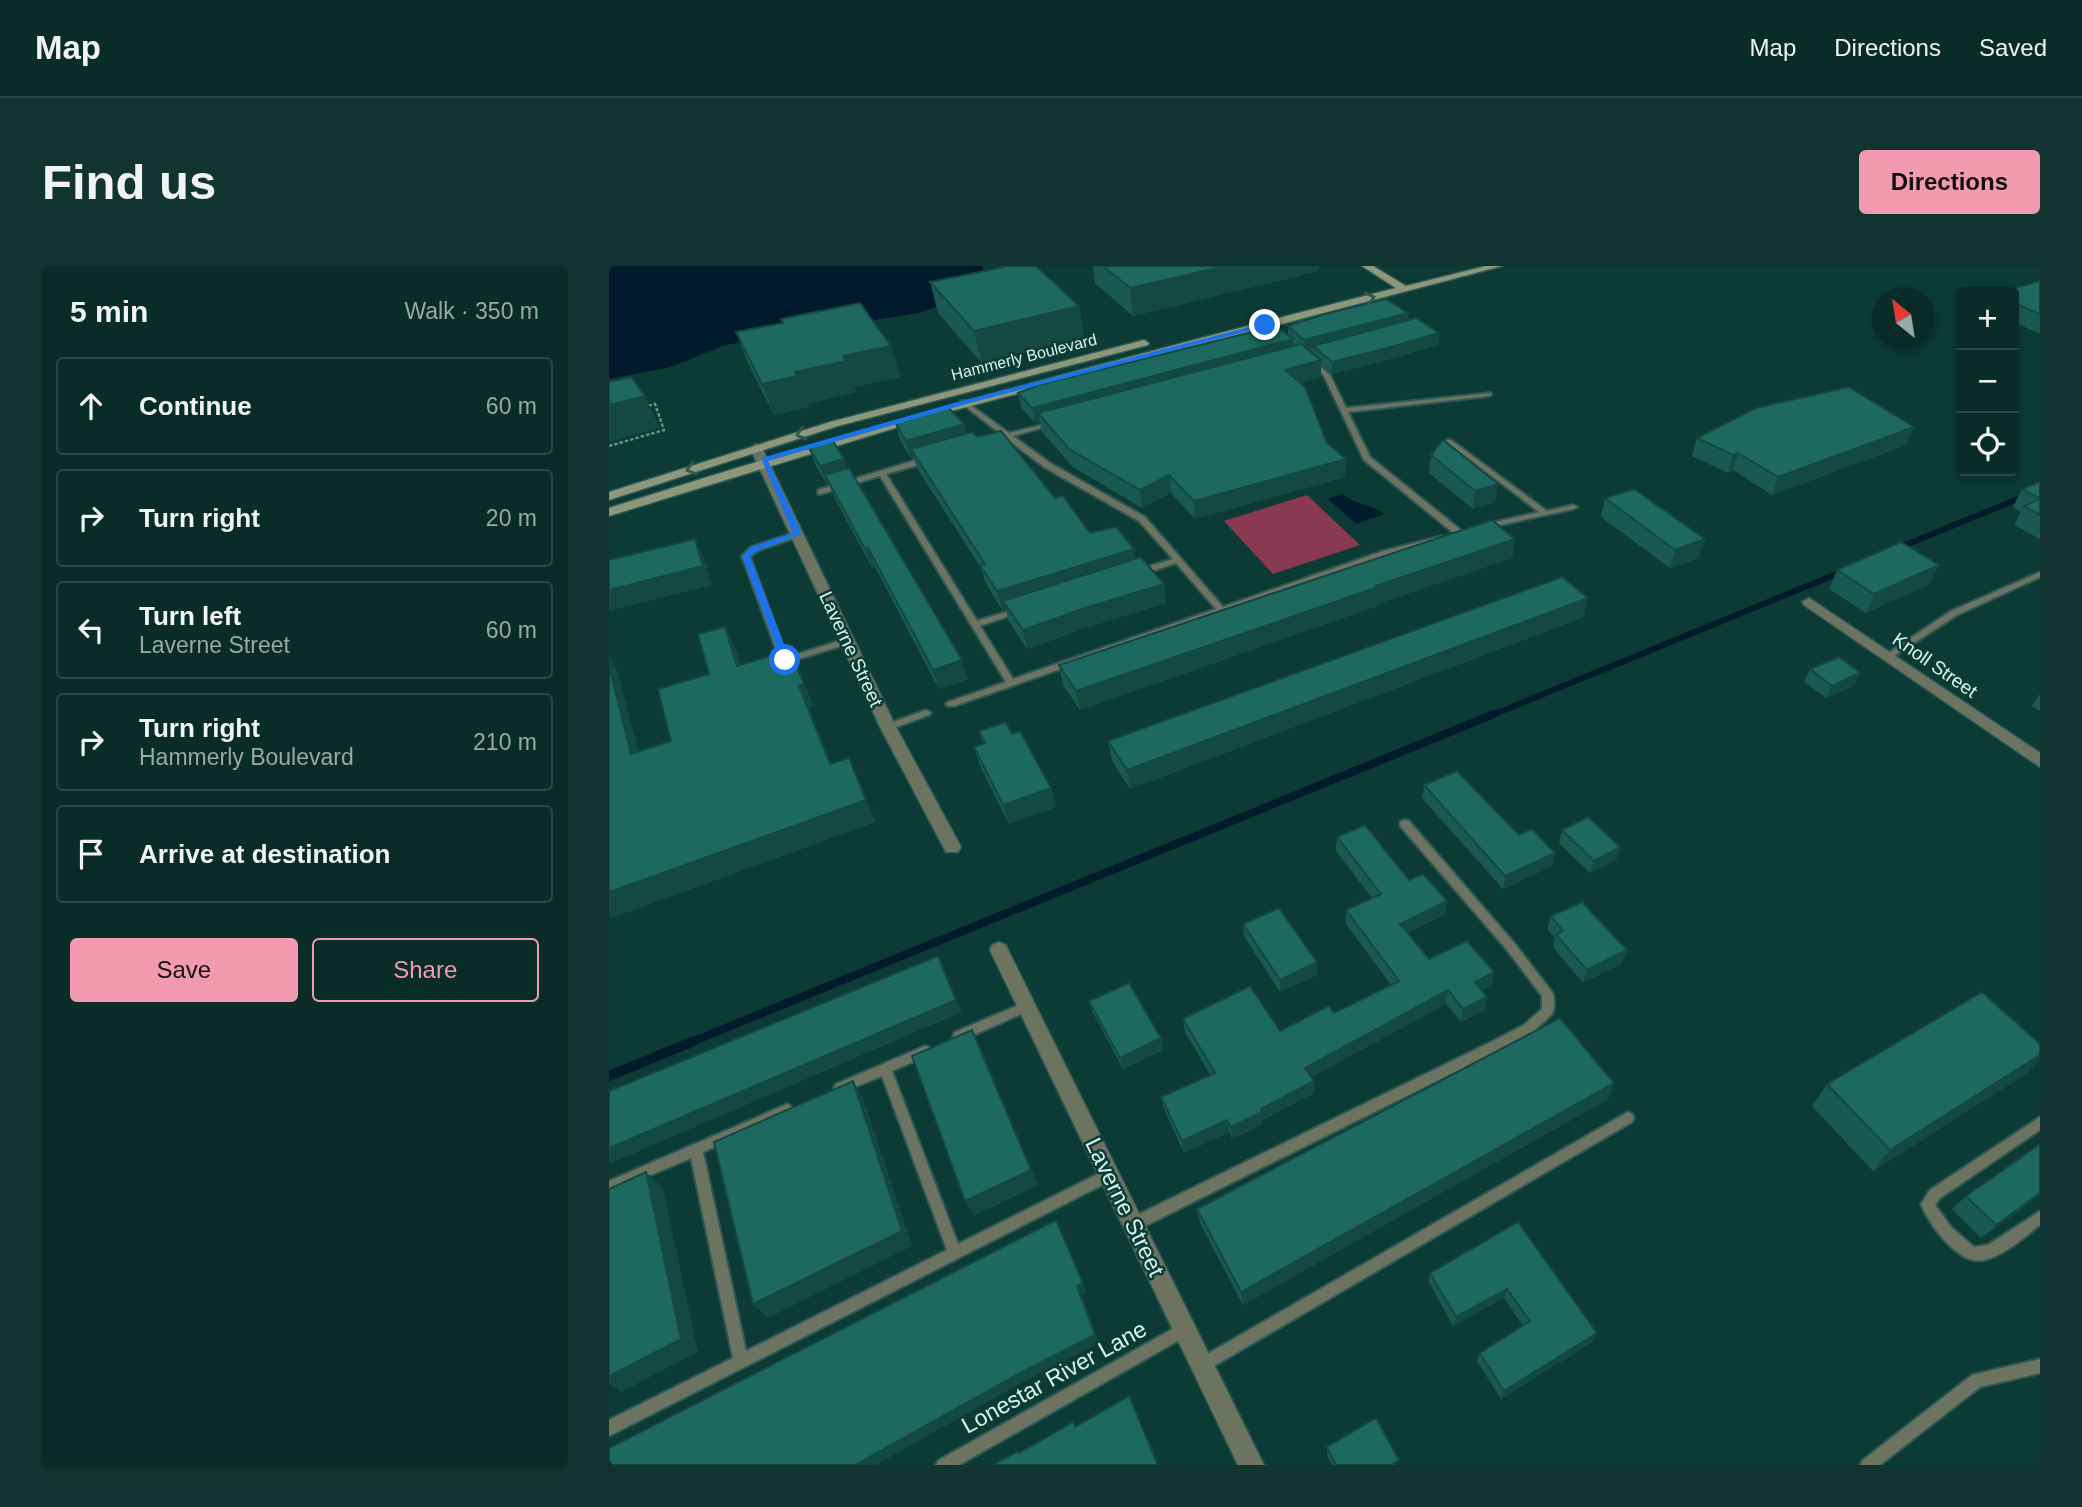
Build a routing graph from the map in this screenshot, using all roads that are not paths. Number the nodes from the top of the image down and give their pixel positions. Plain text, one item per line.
1 (1367, 266) edge
2 (1452, 266) edge
3 (1497, 266) edge
4 (1391, 281) junction
5 (1405, 289) junction
6 (1181, 334) junction
7 (1192, 344) junction
8 (1318, 352) edge
9 (949, 392) junction
10 (1489, 394) dead end
11 (963, 402) junction
12 (1346, 410) junction
13 (1059, 421) edge
14 (1007, 435) junction
15 (1449, 440) dead end
16 (982, 443) edge
17 (760, 454) junction
18 (932, 458) edge
19 (882, 473) junction
20 (821, 492) dead end
21 (609, 496) edge
22 (1573, 507) dead end
23 (609, 512) edge
24 (1545, 513) junction
25 (1459, 533) junction
26 (797, 534) junction
27 (1178, 560) junction
28 (2040, 574) edge
29 (1127, 576) edge
30 (1809, 602) dead end
31 (1025, 609) edge
32 (1220, 609) junction
33 (975, 625) junction
34 (848, 641) junction
35 (1888, 656) junction
36 (1011, 683) junction
37 (951, 704) dead end
38 (926, 713) dead end
39 (888, 727) junction
40 (2040, 761) edge
41 (1405, 824) dead end
42 (952, 847) dead end
43 (999, 950) dead end
44 (1025, 1007) junction
45 (885, 1068) junction
46 (822, 1095) edge
47 (797, 1106) edge
48 (1627, 1118) dead end
49 (2040, 1123) edge
50 (695, 1149) junction
51 (1109, 1175) junction
52 (609, 1187) edge
53 (2040, 1217) edge
54 (1134, 1224) junction
55 (955, 1253) junction
56 (1185, 1329) junction
57 (741, 1361) junction
58 (1202, 1365) junction
59 (2040, 1366) edge
60 (609, 1428) edge
61 (944, 1465) edge
62 (1251, 1465) edge
63 (1868, 1465) edge

1 - 4 main road
2 - 4 main road, Hammerly Boulevard
3 - 5 main road, Hammerly Boulevard
4 - 5 main road
4 - 6 main road, Hammerly Boulevard
7 -> 5 main road, Hammerly Boulevard
6 - 7 main road
6 - 9 main road, Hammerly Boulevard
7 - 11 main road, Hammerly Boulevard
8 - 12 lane
9 - 11 main road
9 -> 17 main road, Hammerly Boulevard
10 - 12 lane
11 - 14 lane
11 - 17 main road, Hammerly Boulevard
12 - 25 lane
13 - 14 lane
14 - 16 lane
14 - 27 lane
15 - 24 lane
17 -> 21 main road, Hammerly Boulevard
17 - 23 main road, Hammerly Boulevard
17 - 26 street, Laverne Street
18 - 19 lane
19 - 20 lane
19 - 33 lane
22 - 24 lane
24 - 25 lane
25 - 32 lane
26 - 34 street, Laverne Street
26 - 34 lane
27 - 29 lane
27 - 32 lane
28 - 35 lane
30 - 35 street, Knoll Street
31 - 33 lane
32 - 36 lane
33 - 36 lane
34 - 39 street, Laverne Street
35 - 40 street, Knoll Street
36 - 37 lane
38 - 39 lane
39 - 42 street, Laverne Street
41 - 54 lane
43 - 44 street, Laverne Street
44 - 45 lane
44 - 51 street, Laverne Street
45 - 46 lane
45 - 55 lane
47 - 50 lane
48 - 58 lane
49 - 53 lane
50 - 52 lane
50 - 57 lane
51 - 54 street, Laverne Street
51 - 55 lane
54 - 56 street, Laverne Street
55 - 57 lane
56 - 58 street, Laverne Street
56 - 61 lane, Lonestar River Lane
57 - 60 lane
58 - 62 street, Laverne Street
59 - 63 lane

